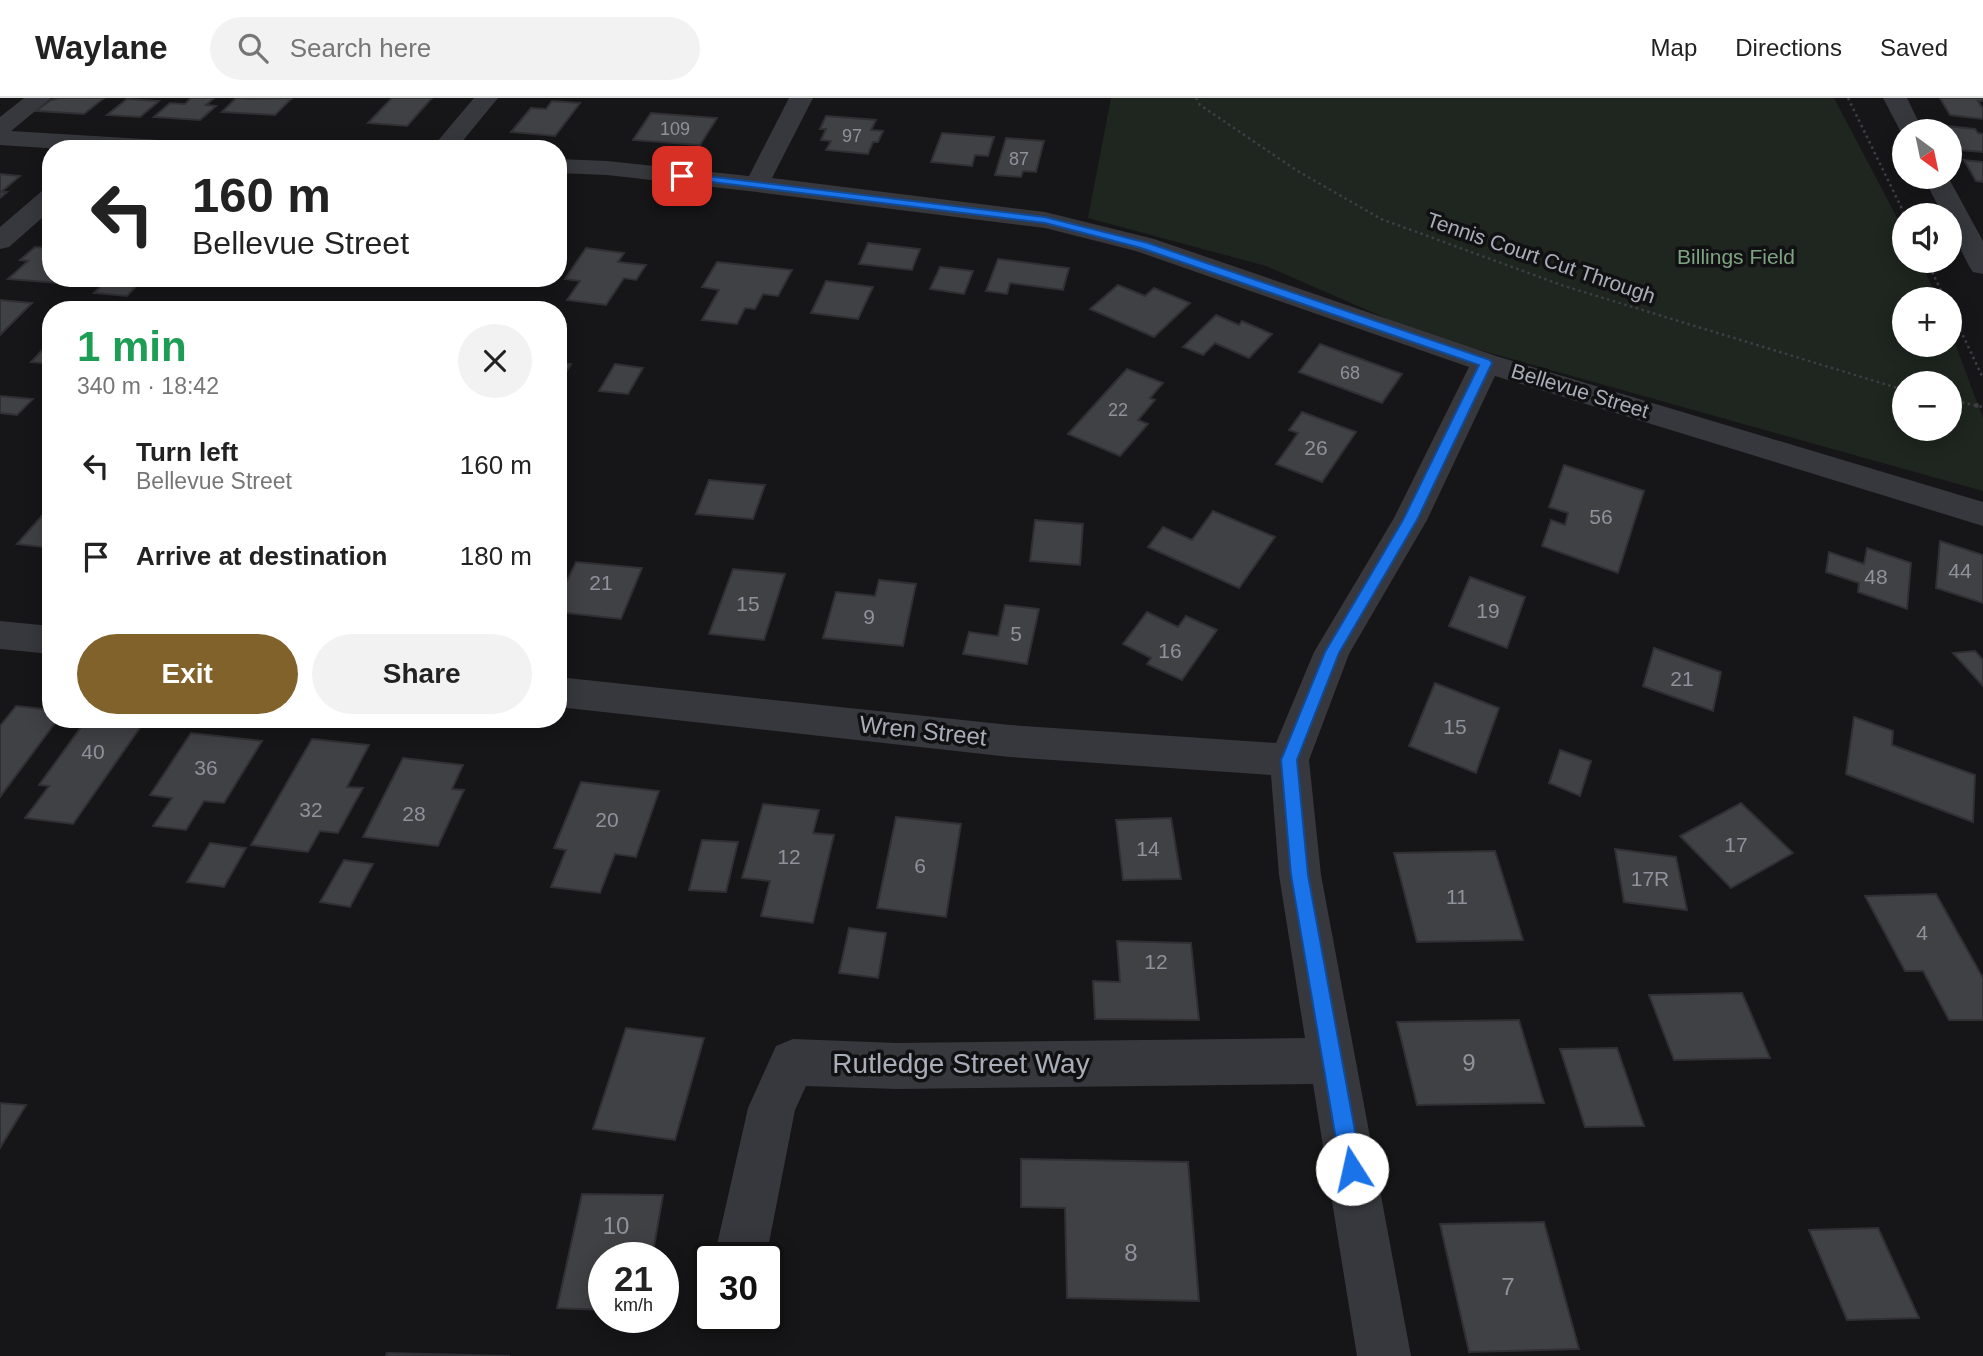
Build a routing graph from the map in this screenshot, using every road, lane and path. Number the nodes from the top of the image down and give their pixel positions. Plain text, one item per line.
1 (39, 98) edge
2 (486, 98) edge
3 (800, 98) edge
4 (1196, 98) edge
5 (1848, 98) edge
6 (1895, 98) edge
7 (1905, 119) edge
8 (0, 128) edge
9 (0, 138) edge
10 (451, 140) edge
11 (42, 142) edge
12 (567, 166) edge
13 (757, 184) junction
14 (1941, 189) edge
15 (1899, 203) edge
16 (42, 204) edge
17 (0, 241) edge
18 (1983, 266) edge
19 (1962, 333) edge
20 (1486, 363) junction
21 (1983, 378) edge
22 (1892, 386) edge
23 (1962, 403) edge
24 (1983, 407) edge
25 (1983, 514) edge
26 (0, 635) edge
27 (42, 639) edge
28 (567, 693) edge
29 (1289, 760) junction
30 (1333, 1062) junction
31 (743, 1242) edge
32 (1384, 1356) edge

1 - 8 street
2 - 10 street
3 - 13 street
4 - 22 path, Tennis Court Cut Through
5 - 15 path
6 - 7 street
9 - 11 street
12 - 13 street, Bellevue Street
13 - 20 street, Bellevue Street
14 - 18 street
16 - 17 street
19 - 21 path
20 - 25 street, Bellevue Street
20 - 29 street
23 - 24 path
26 - 27 street
28 - 29 street, Wren Street
29 - 30 street
30 - 31 street, Rutledge Street Way
30 - 32 street

